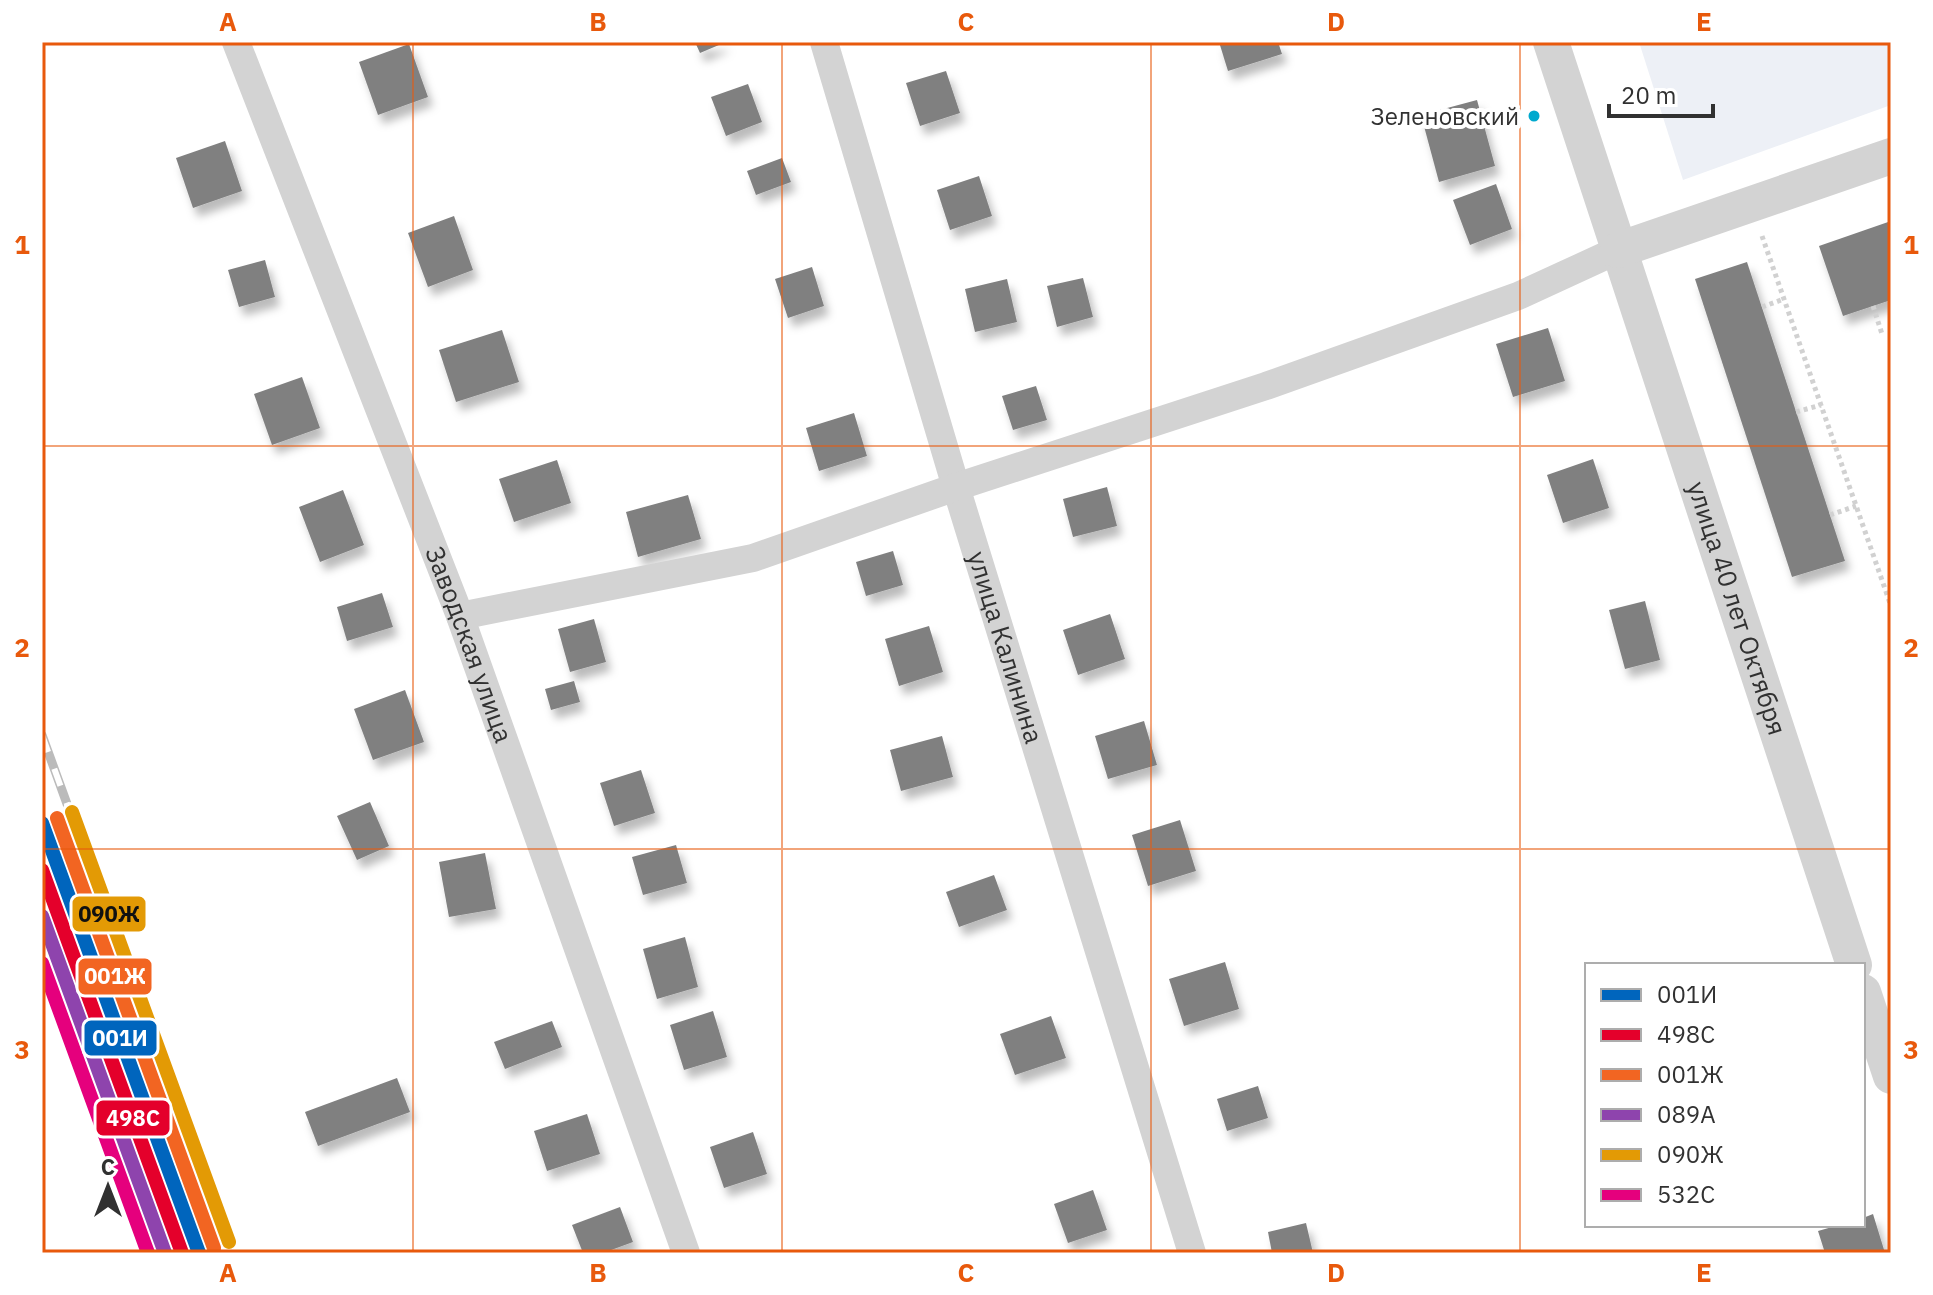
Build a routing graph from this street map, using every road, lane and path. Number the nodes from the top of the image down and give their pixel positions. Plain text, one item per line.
1 (236, 42) edge
2 (824, 42) edge
3 (1551, 42) edge
4 (1891, 156) edge
5 (1751, 204) junction
6 (1618, 250) junction
7 (1784, 299) junction
8 (1873, 306) dead end
9 (1762, 307) dead end
10 (1882, 334) dead end
11 (1821, 405) junction
12 (1796, 412) dead end
13 (956, 487) junction
14 (1856, 506) junction
15 (1830, 515) dead end
16 (1888, 588) edge
17 (1891, 606) edge
18 (460, 616) junction
19 (1853, 963) edge
20 (1865, 998) edge
21 (1891, 1076) edge
22 (686, 1253) edge
23 (1192, 1253) edge

1 - 18 street, Заводская улица
2 - 13 street, улица Калинина
3 - 6 street, улица 40 лет Октября
4 - 5 street
5 - 6 street
5 - 7 path
6 - 13 street
6 - 19 street, улица 40 лет Октября
7 - 9 path
7 - 11 path
8 - 10 path
11 - 12 path
11 - 14 path
13 - 18 street
13 - 23 street, улица Калинина
14 - 15 path
14 - 16 path
16 - 17 path
18 - 22 street, Заводская улица
20 - 21 street

